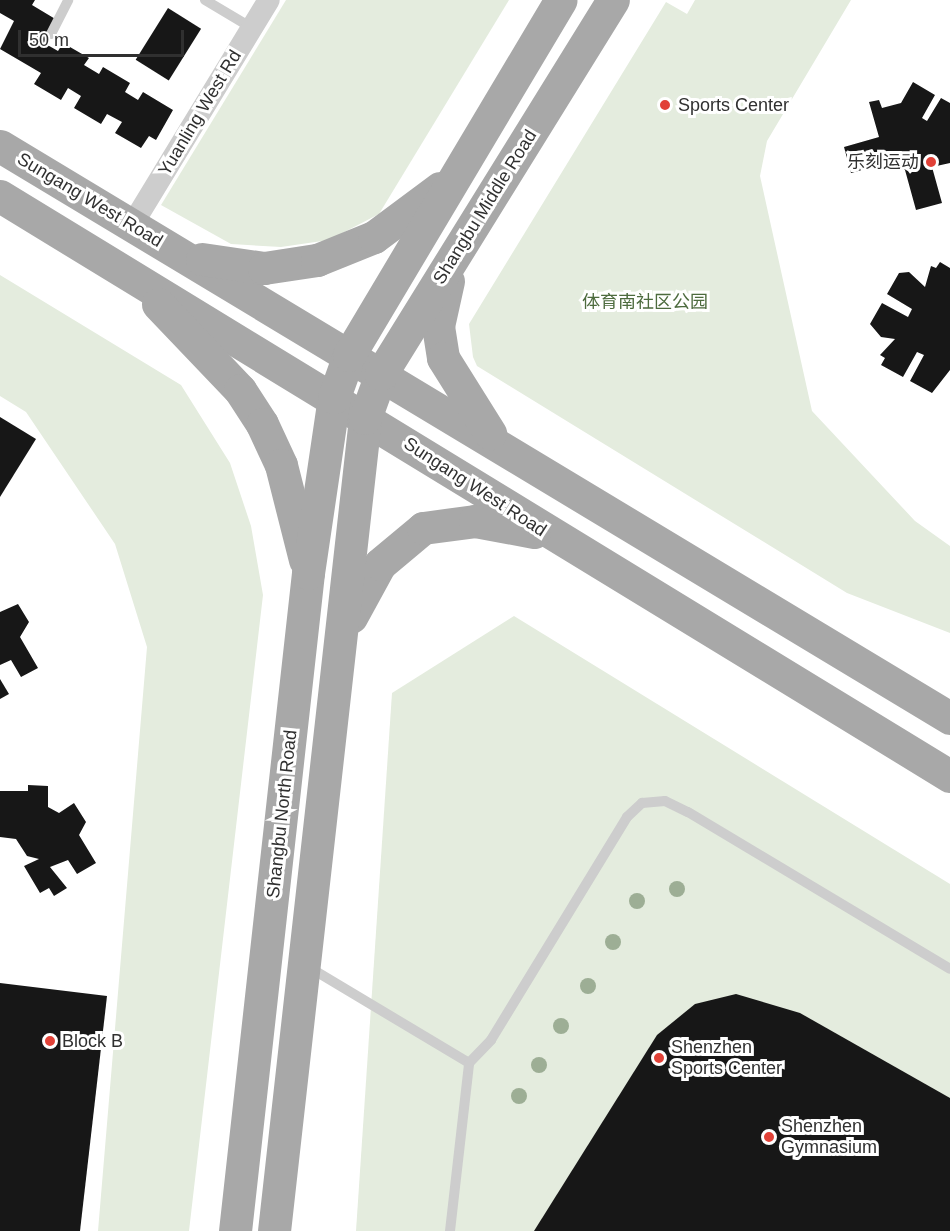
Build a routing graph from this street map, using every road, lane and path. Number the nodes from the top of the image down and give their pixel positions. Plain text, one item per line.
1 (68, 0) edge
2 (205, 0) edge
3 (269, 0) edge
4 (561, 0) edge
5 (613, 0) edge
6 (252, 28) junction
7 (51, 34) dead end
8 (0, 146) edge
9 (461, 169) junction
10 (0, 196) edge
11 (132, 225) junction
12 (461, 247) junction
13 (182, 255) junction
14 (212, 273) junction
15 (129, 275) junction
16 (189, 310) junction
17 (349, 355) junction
18 (381, 374) junction
19 (334, 397) junction
20 (365, 418) junction
21 (524, 461) junction
22 (550, 536) junction
23 (309, 573) junction
24 (794, 623) junction
25 (342, 635) junction
26 (770, 667) junction
27 (950, 718) edge
28 (950, 776) edge
29 (304, 964) junction
30 (950, 969) edge
31 (469, 1063) junction
32 (235, 1231) edge
33 (274, 1231) edge
34 (450, 1231) edge

1 - 7 lane
2 - 6 lane
3 - 6 street, Yuanling West Rd
4 - 9 main road
5 - 12 main road, Shangbu Middle Road
6 - 11 street, Yuanling West Rd
8 - 11 main road, Sungang West Road
9 - 13 main road
9 - 17 main road
10 - 15 main road, Sungang West Road
11 - 13 main road, Sungang West Road
12 - 18 main road, Shangbu Middle Road
12 - 21 main road
13 - 14 main road, Sungang West Road
14 - 16 main road
14 - 17 main road, Sungang West Road
15 - 16 main road, Sungang West Road
15 - 23 main road
16 - 19 main road, Sungang West Road
17 - 18 main road, Sungang West Road
17 - 19 main road
18 - 20 main road, Shangbu Middle Road
18 - 21 main road, Sungang West Road
19 - 20 main road, Sungang West Road
19 - 23 main road, Shangbu North Road
20 - 22 main road, Sungang West Road
20 - 25 main road
21 - 24 main road, Sungang West Road
22 - 25 main road
22 - 26 main road, Sungang West Road
23 - 32 main road, Shangbu North Road
24 - 26 main road
24 - 27 main road, Sungang West Road
25 - 29 main road
26 - 28 main road, Sungang West Road
29 - 31 lane
29 - 33 main road
30 - 31 lane
31 - 34 lane

